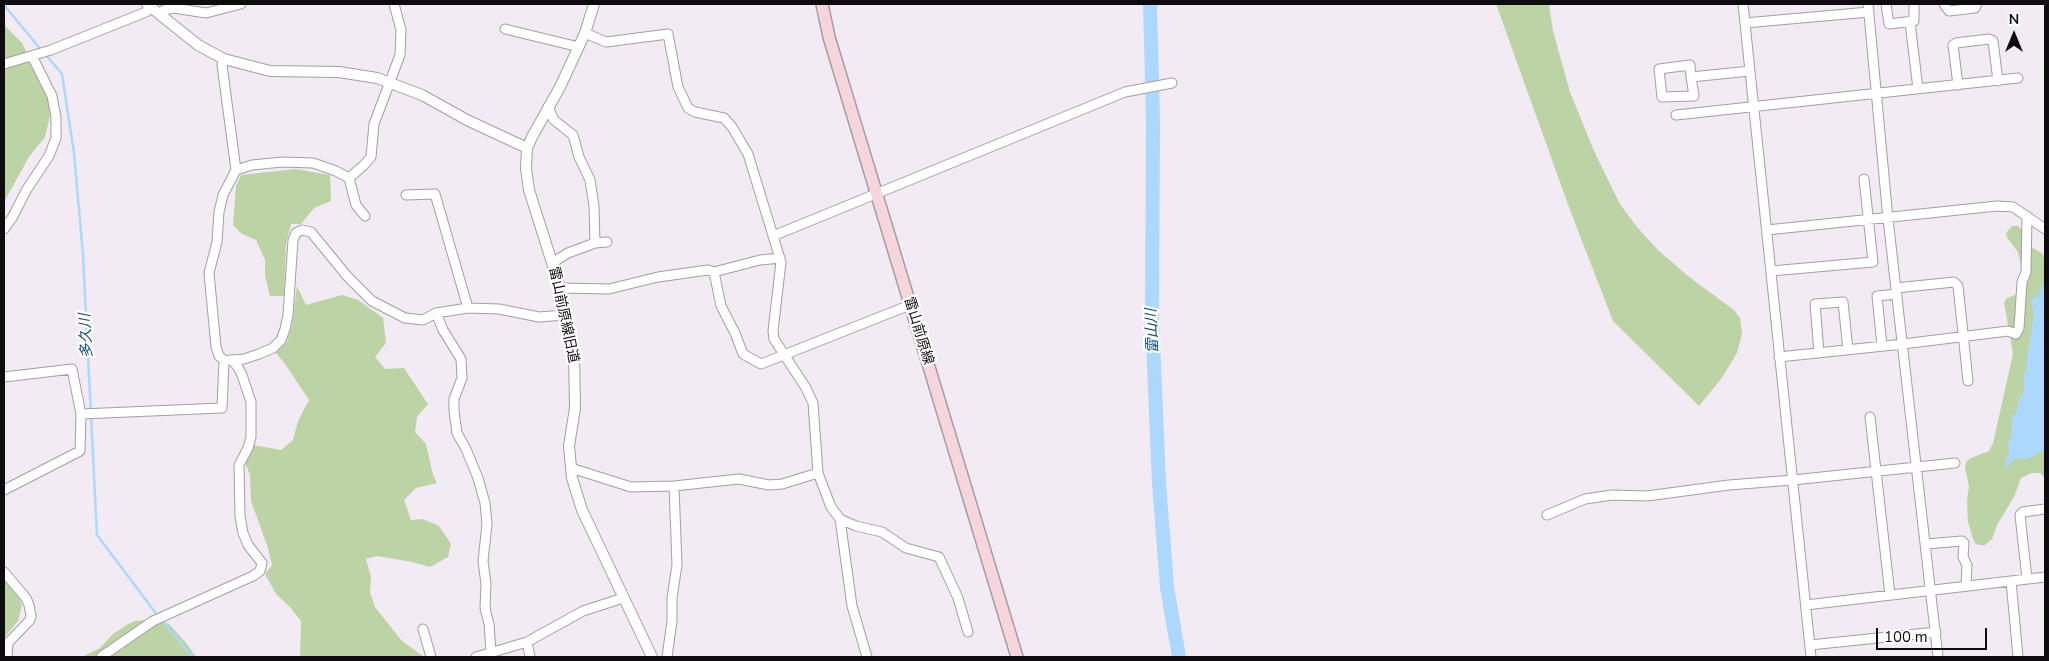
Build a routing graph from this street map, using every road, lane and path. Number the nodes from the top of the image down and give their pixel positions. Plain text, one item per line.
1 (240, 4) edge
2 (394, 4) edge
3 (594, 4) edge
4 (822, 4) edge
5 (1743, 4) edge
6 (1886, 4) edge
7 (1914, 4) edge
8 (1944, 4) edge
9 (1977, 4) edge
10 (149, 5) edge
11 (1869, 8) edge
12 (160, 14) junction
13 (1910, 22) junction
14 (1745, 23) junction
15 (505, 29) dead end
16 (586, 33) junction
17 (579, 47) junction
18 (35, 55) junction
19 (224, 58) junction
20 (4, 64) edge
21 (1750, 71) junction
22 (1691, 77) junction
23 (2018, 78) dead end
24 (1998, 80) junction
25 (390, 82) junction
26 (1172, 83) dead end
27 (1958, 85) junction
28 (1918, 89) junction
29 (1878, 93) junction
30 (1754, 106) junction
31 (548, 107) junction
32 (1676, 115) dead end
33 (527, 148) junction
34 (236, 170) junction
35 (349, 178) junction
36 (1864, 179) dead end
37 (877, 194) junction
38 (406, 195) dead end
39 (365, 216) dead end
40 (2027, 216) junction
41 (1888, 219) junction
42 (1869, 221) junction
43 (4, 229) edge
44 (2045, 229) edge
45 (1767, 230) junction
46 (773, 236) junction
47 (607, 242) dead end
48 (595, 243) junction
49 (780, 258) junction
50 (552, 263) junction
51 (1771, 271) junction
52 (714, 272) junction
53 (560, 288) junction
54 (1897, 291) junction
55 (910, 305) junction
56 (468, 308) junction
57 (436, 313) junction
58 (565, 315) junction
59 (1964, 336) junction
60 (1903, 344) junction
61 (1882, 346) junction
62 (1848, 350) junction
63 (1819, 353) junction
64 (784, 355) junction
65 (1779, 357) junction
66 (228, 360) junction
67 (4, 377) edge
68 (1968, 381) dead end
69 (82, 414) junction
70 (1870, 417) dead end
71 (1955, 463) dead end
72 (1917, 467) junction
73 (571, 470) junction
74 (1876, 471) junction
75 (818, 473) junction
76 (1793, 480) junction
77 (674, 486) junction
78 (4, 490) edge
79 (2045, 509) edge
80 (1547, 515) dead end
81 (840, 519) junction
82 (1926, 544) junction
83 (4, 572) edge
84 (2045, 577) edge
85 (2027, 579) junction
86 (2011, 581) junction
87 (1966, 586) junction
88 (1931, 590) junction
89 (1890, 595) junction
90 (623, 598) junction
91 (1806, 605) junction
92 (423, 628) dead end
93 (968, 632) dead end
94 (1936, 632) junction
95 (526, 642) junction
96 (6, 643) edge
97 (1810, 645) junction
98 (494, 653) edge
99 (7, 657) edge
100 (101, 657) edge
101 (431, 657) edge
102 (476, 657) edge
103 (530, 657) edge
104 (652, 657) edge
105 (667, 657) edge
106 (867, 657) edge
107 (1017, 657) edge
108 (1812, 657) edge
109 (1938, 657) edge
110 (2018, 657) edge

1 - 12 street
2 - 25 street
3 - 16 street, 雷山前原線旧道
4 - 37 main road, 雷山前原線
5 - 14 street
6 - 13 street
7 - 13 street
8 - 9 street
10 - 12 street
10 - 18 street
11 - 14 street
11 - 29 street
12 - 19 street
13 - 28 street
14 - 21 street
15 - 17 street
16 - 17 street, 雷山前原線旧道
16 - 46 street
17 - 31 street, 雷山前原線旧道
18 - 20 street
18 - 43 street
19 - 25 street
19 - 34 street
21 - 22 street
21 - 30 street
22 - 22 street
23 - 24 street
24 - 27 street
24 - 27 street
25 - 33 street
25 - 35 street
26 - 37 street
27 - 28 street
28 - 29 street
29 - 30 street
29 - 41 street
30 - 32 street
30 - 45 street
31 - 33 street, 雷山前原線旧道
31 - 48 street
33 - 50 street, 雷山前原線旧道
34 - 35 street
34 - 66 street
35 - 39 street
36 - 42 street
37 - 46 street
37 - 55 main road, 雷山前原線
38 - 56 street
40 - 41 street
40 - 44 street
40 - 59 street
41 - 42 street
41 - 54 street
42 - 45 street
42 - 51 street
45 - 51 street
46 - 49 street
47 - 48 street
48 - 50 street
49 - 52 street
49 - 64 street
50 - 53 street, 雷山前原線旧道
51 - 65 street
52 - 53 street
52 - 64 street
53 - 58 street, 雷山前原線旧道
54 - 59 street
54 - 60 street
54 - 61 street
55 - 64 street
55 - 107 main road, 雷山前原線
56 - 57 street
56 - 58 street
57 - 66 street
57 - 98 street
58 - 73 street, 雷山前原線旧道
59 - 60 street
59 - 68 street
60 - 61 street
60 - 72 street
61 - 62 street
62 - 63 street
62 - 63 street
63 - 65 street
64 - 75 street
65 - 76 street
66 - 69 street
66 - 100 street
67 - 69 street
69 - 78 street
70 - 74 street
71 - 72 street
72 - 74 street
72 - 82 street
73 - 77 street
73 - 90 street, 雷山前原線旧道
74 - 76 street
74 - 89 street
75 - 77 street
75 - 81 street
76 - 80 street
76 - 91 street
77 - 105 street
79 - 85 street
81 - 93 street
81 - 106 street
82 - 87 street
82 - 88 street
83 - 96 street
84 - 85 street
85 - 86 street
86 - 87 street
86 - 110 street
87 - 88 street
88 - 89 street
88 - 94 street
89 - 91 street
90 - 95 street
90 - 104 street, 雷山前原線旧道
91 - 97 street
92 - 101 street
94 - 97 street
94 - 109 street
95 - 98 street
95 - 103 street
96 - 99 street
97 - 108 street
98 - 102 street

